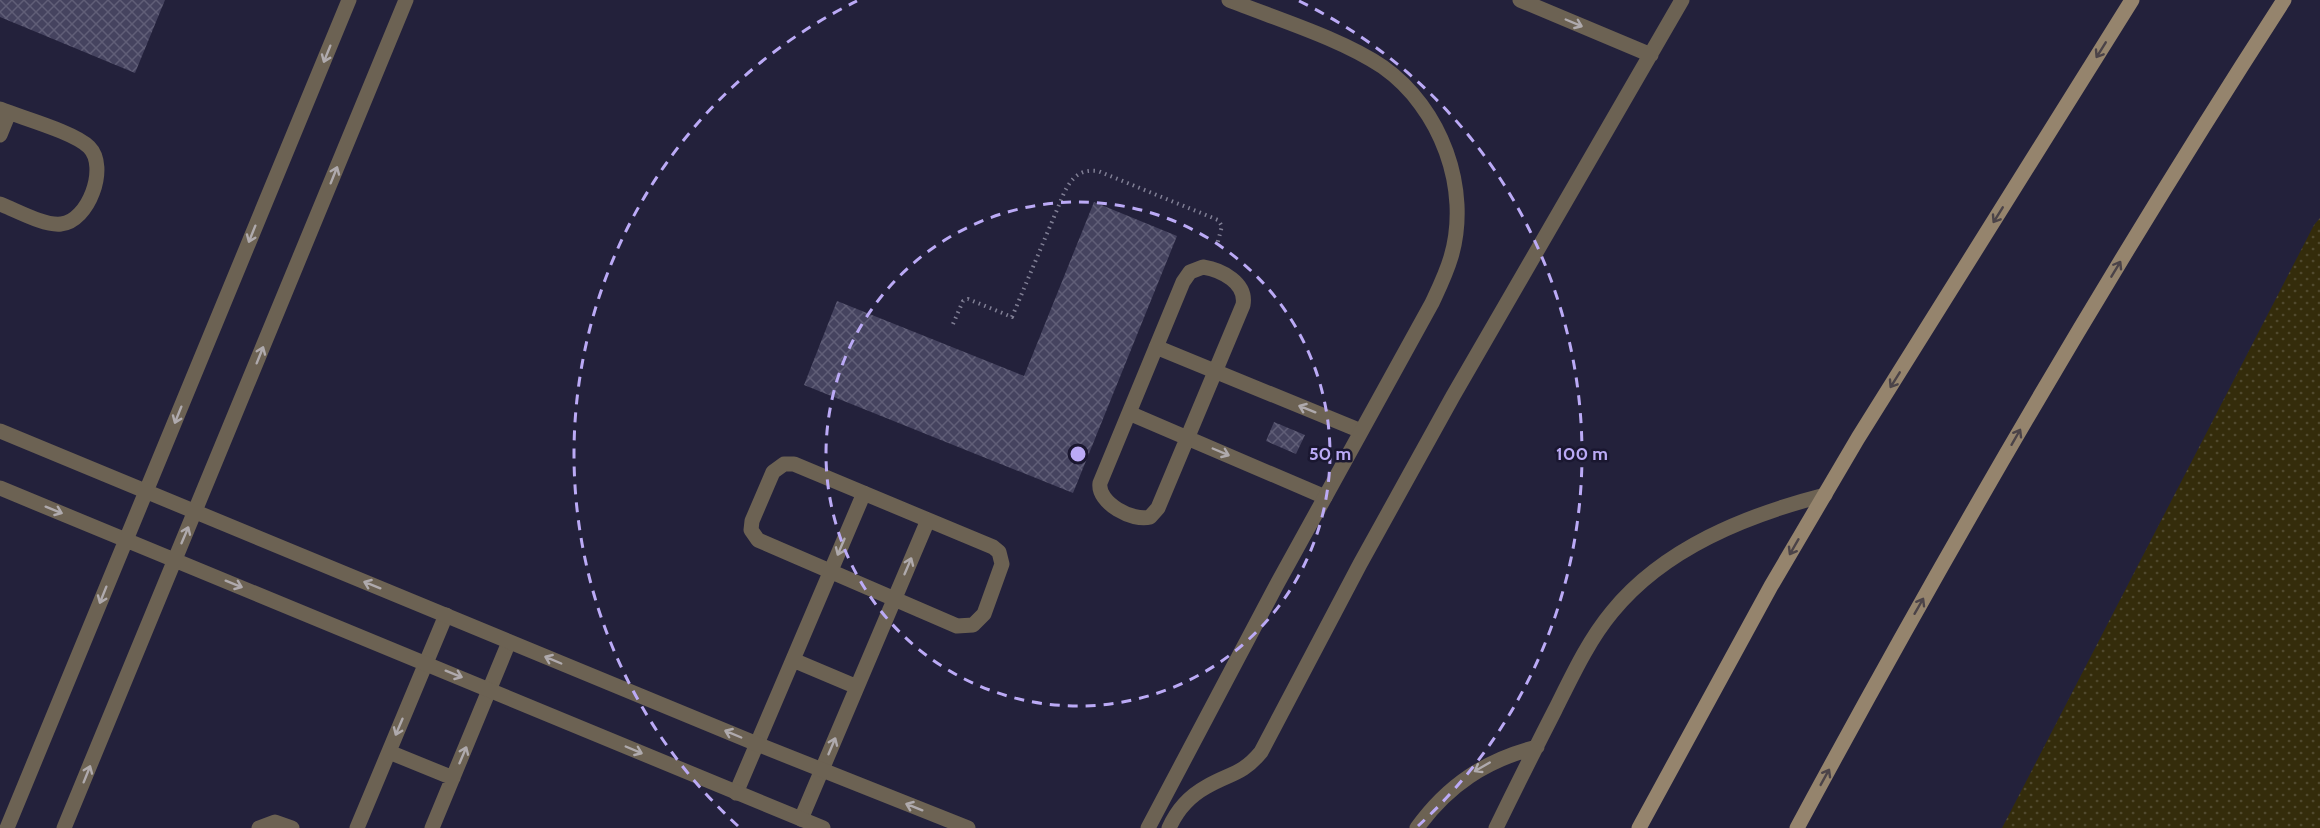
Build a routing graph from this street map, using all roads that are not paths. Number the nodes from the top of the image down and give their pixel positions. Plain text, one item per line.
1 (349, 0) edge
2 (406, 0) edge
3 (1229, 0) edge
4 (1520, 0) edge
5 (1682, 0) edge
6 (2132, 0) edge
7 (2284, 0) edge
8 (1651, 55) junction
9 (5, 111) edge
10 (0, 135) edge
11 (0, 204) edge
12 (1156, 347) junction
13 (1215, 372) junction
14 (1129, 413) junction
15 (0, 431) edge
16 (1361, 431) junction
17 (1187, 438) junction
18 (0, 488) edge
19 (146, 491) junction
20 (864, 493) junction
21 (1825, 495) junction
22 (1325, 497) junction
23 (195, 512) junction
24 (928, 520) junction
25 (126, 539) junction
26 (175, 560) junction
27 (830, 571) junction
28 (895, 599) junction
29 (446, 615) junction
30 (509, 642) junction
31 (793, 660) junction
32 (426, 663) junction
33 (857, 687) junction
34 (490, 689) junction
35 (757, 744) junction
36 (1537, 747) junction
37 (389, 752) junction
38 (821, 770) junction
39 (453, 778) junction
40 (736, 793) junction
41 (801, 819) junction
42 (7, 828) edge
43 (64, 828) edge
44 (260, 828) edge
45 (292, 828) edge
46 (357, 828) edge
47 (432, 828) edge
48 (823, 828) edge
49 (968, 828) edge
50 (1148, 828) edge
51 (1168, 828) edge
52 (1417, 828) edge
53 (1496, 828) edge
54 (1638, 828) edge
55 (1797, 828) edge

1 -> 19 street
23 -> 2 street
3 - 16 street
4 -> 8 street
5 - 8 street
6 -> 21 main road
55 -> 7 main road
8 - 51 street
9 - 10 street
9 - 11 street
12 - 13 street
12 - 13 street
12 - 14 street
16 -> 13 street
13 - 17 street
14 - 17 street
14 - 17 street
15 - 19 street
16 - 22 street
17 -> 22 street
18 -> 25 street
19 - 23 street
19 - 25 street
20 - 24 street
20 -> 27 street
20 - 27 street
21 - 36 street
21 -> 54 main road
22 - 50 street
26 -> 23 street
29 -> 23 street
28 -> 24 street
24 - 28 street
25 - 26 street
25 -> 42 street
26 -> 32 street
43 -> 26 street
27 - 28 street
27 - 31 street
28 - 33 street
29 - 30 street
29 - 32 street
30 - 34 street
35 -> 30 street
31 - 33 street
31 - 35 street
32 -> 34 street
32 -> 37 street
38 -> 33 street
39 -> 34 street
34 -> 40 street
35 - 38 street
35 - 40 street
36 -> 52 street
36 - 53 street
37 - 39 street
37 - 46 street
38 - 41 street
49 -> 38 street
39 - 47 street
40 - 41 street
41 - 48 street
44 - 45 street

